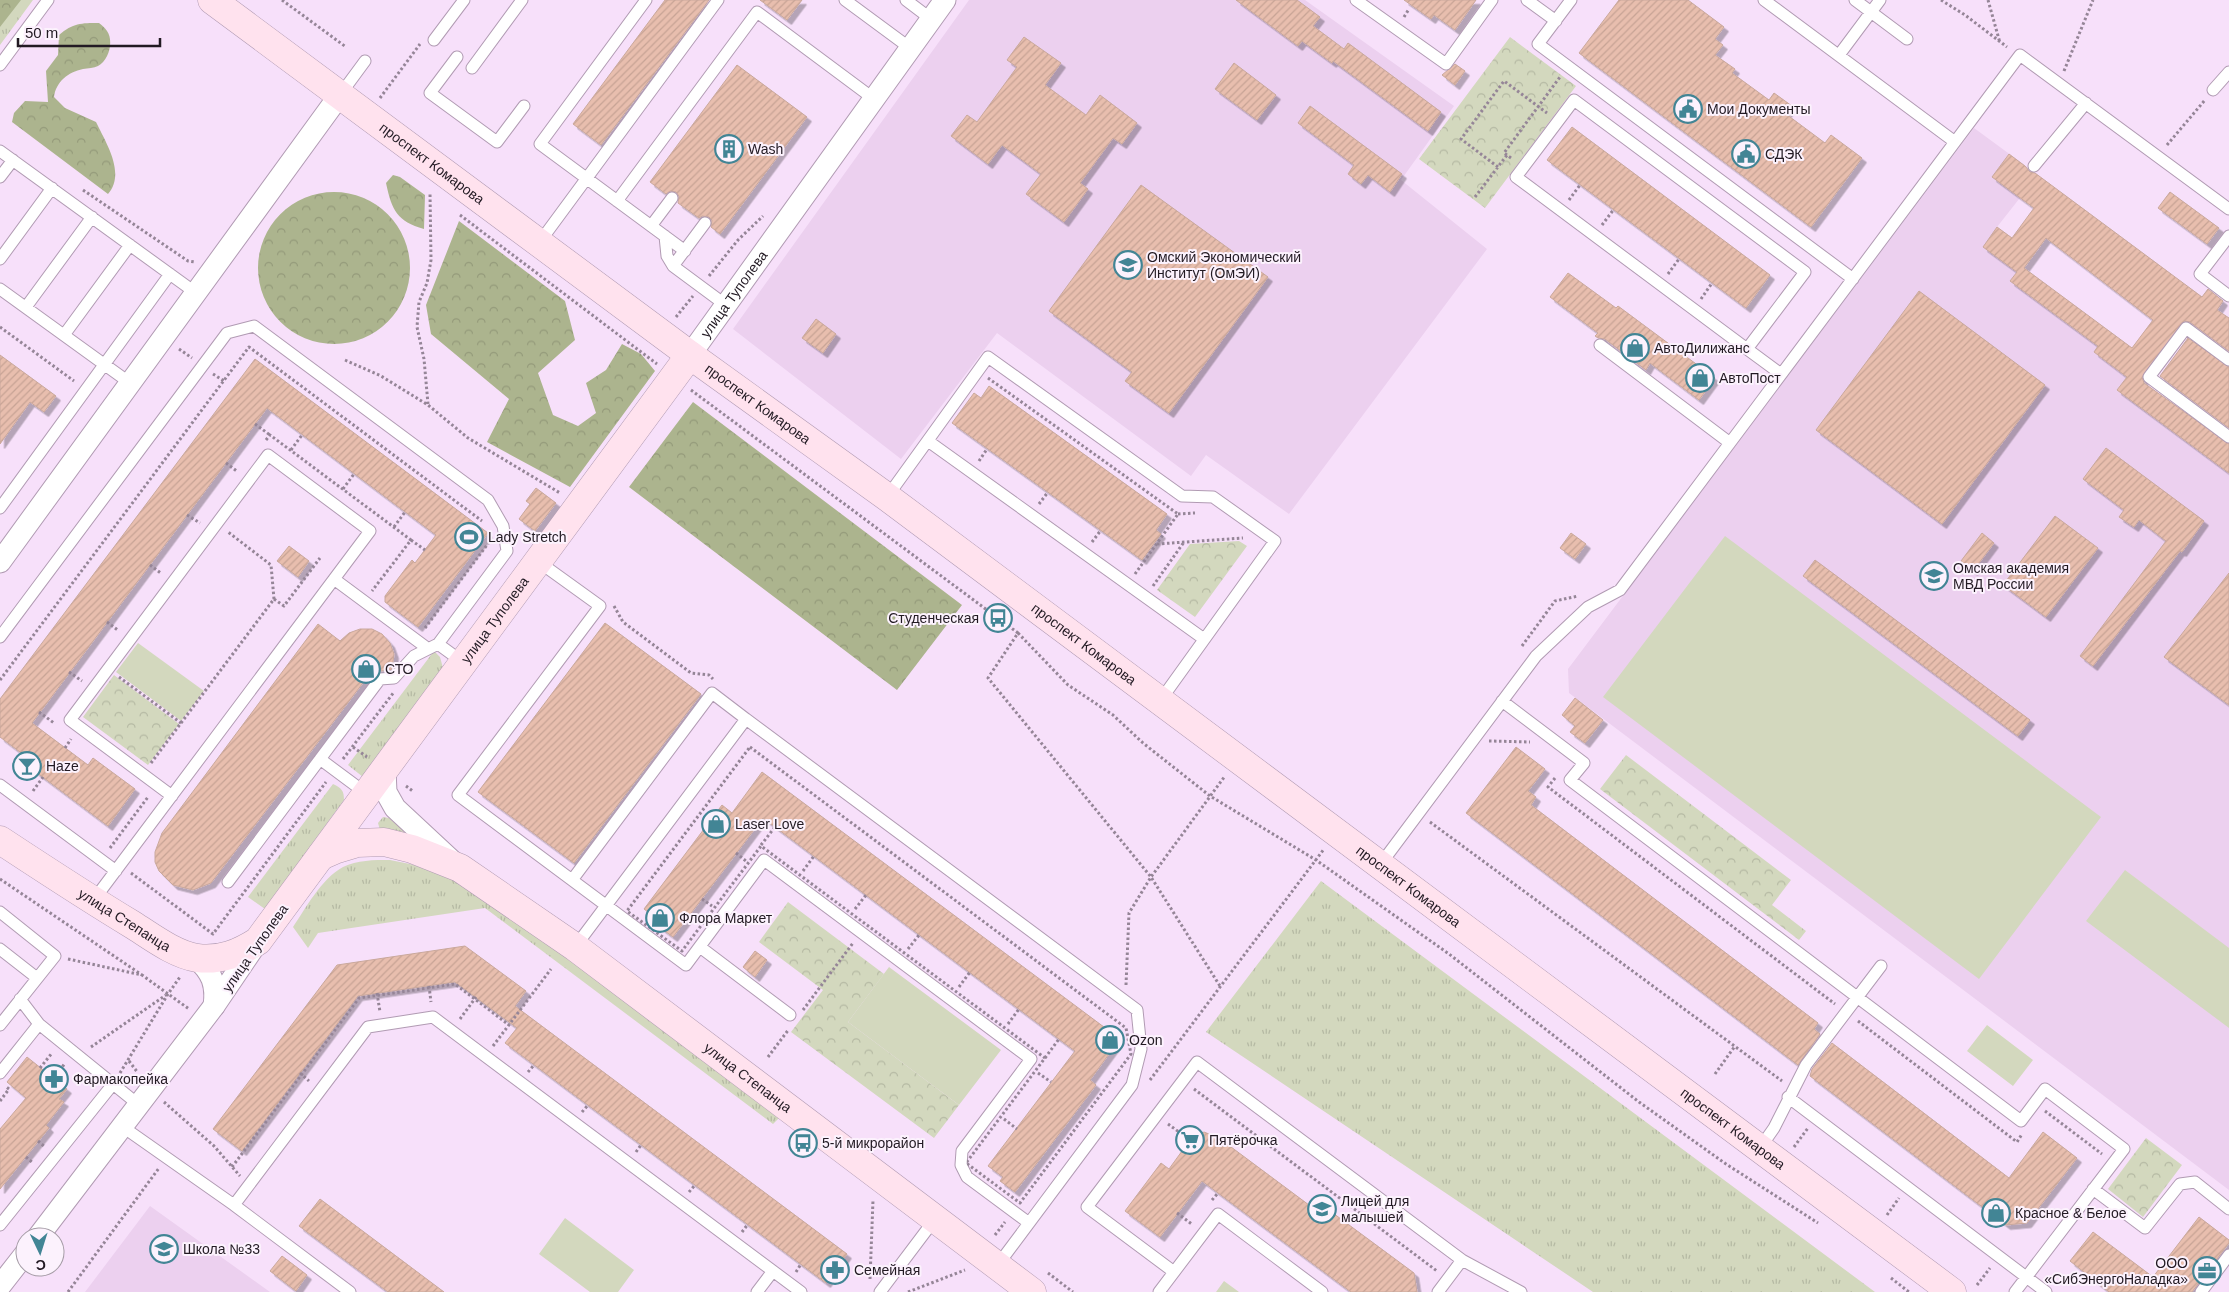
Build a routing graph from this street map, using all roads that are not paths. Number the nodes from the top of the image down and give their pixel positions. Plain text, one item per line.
1 (48, 0) edge
2 (212, 0) edge
3 (464, 0) edge
4 (522, 0) edge
5 (646, 0) edge
6 (718, 0) edge
7 (845, 0) edge
8 (906, 0) edge
9 (945, 0) edge
10 (1356, 0) edge
11 (1492, 0) edge
12 (1527, 0) edge
13 (1571, 0) edge
14 (1764, 0) edge
15 (1855, 0) edge
16 (1880, 0) edge
17 (1871, 12) junction
18 (931, 19) junction
19 (1556, 21) junction
20 (1907, 39) dead end
21 (434, 40) dead end
22 (910, 48) junction
23 (1839, 55) junction
24 (457, 57) dead end
25 (365, 61) dead end
26 (0, 65) edge
27 (472, 68) dead end
28 (2229, 72) edge
29 (2213, 90) road end
30 (339, 96) junction
31 (874, 99) junction
32 (2086, 103) junction
33 (524, 106) dead end
34 (1955, 142) junction
35 (0, 150) edge
36 (13, 160) junction
37 (2034, 166) dead end
38 (0, 177) edge
39 (586, 178) junction
40 (52, 188) junction
41 (672, 198) dead end
42 (617, 201) junction
43 (2229, 209) edge
44 (92, 217) junction
45 (705, 223) dead end
46 (651, 226) junction
47 (665, 236) junction
48 (2229, 236) edge
49 (539, 243) junction
50 (130, 245) junction
51 (685, 251) junction
52 (0, 259) edge
53 (673, 266) junction
54 (170, 274) junction
55 (1853, 279) junction
56 (0, 289) edge
57 (196, 293) junction
58 (2229, 296) edge
59 (727, 306) junction
60 (26, 307) junction
61 (64, 335) junction
62 (1600, 345) dead end
63 (1747, 349) junction
64 (690, 355) junction
65 (2229, 360) edge
66 (104, 364) junction
67 (1781, 374) junction
68 (130, 383) junction
69 (2229, 436) edge
70 (928, 441) junction
71 (1730, 443) junction
72 (887, 498) junction
73 (0, 508) edge
74 (0, 562) edge
75 (538, 562) junction
76 (334, 579) junction
77 (0, 637) edge
78 (1204, 639) junction
79 (438, 644) junction
80 (427, 648) junction
81 (464, 663) junction
82 (1160, 701) junction
83 (1502, 701) junction
84 (746, 718) junction
85 (320, 760) junction
86 (385, 770) junction
87 (0, 784) edge
88 (367, 794) junction
89 (172, 796) junction
90 (0, 840) edge
91 (321, 856) junction
92 (1380, 865) junction
93 (118, 868) junction
94 (460, 868) junction
95 (572, 880) junction
96 (228, 882) dead end
97 (93, 901) junction
98 (606, 905) junction
99 (0, 912) edge
100 (258, 941) junction
101 (575, 947) junction
102 (700, 947) junction
103 (0, 949) edge
104 (190, 965) junction
105 (1880, 966) dead end
106 (37, 978) junction
107 (1857, 997) junction
108 (20, 999) junction
109 (209, 1013) junction
110 (793, 1019) road end
111 (39, 1024) junction
112 (0, 1025) edge
113 (0, 1078) edge
114 (112, 1084) junction
115 (1790, 1093) junction
116 (146, 1097) junction
117 (123, 1127) junction
118 (1760, 1148) junction
119 (2093, 1189) junction
120 (234, 1206) junction
121 (2229, 1209) edge
122 (935, 1219) junction
123 (0, 1224) edge
124 (1029, 1224) junction
125 (46, 1227) edge
126 (2229, 1255) edge
127 (1462, 1260) junction
128 (997, 1266) junction
129 (15, 1267) edge
130 (773, 1271) junction
131 (1174, 1272) junction
132 (2026, 1278) junction
133 (0, 1286) edge
134 (1965, 1288) edge
135 (350, 1292) edge
136 (757, 1292) edge
137 (801, 1292) edge
138 (880, 1292) edge
139 (1032, 1292) edge
140 (1159, 1292) edge
141 (1322, 1292) edge
142 (1438, 1292) edge
143 (1521, 1292) edge
144 (2015, 1292) edge
145 (2046, 1292) edge
146 (2201, 1292) edge

1 - 26 lane
2 - 30 main road, проспект Комарова
3 - 21 lane
4 - 27 lane
5 - 39 lane
6 - 39 lane
7 - 22 lane
8 - 18 lane
9 - 18 street, улица Туполева
10 - 11 lane
12 - 19 lane
13 - 19 lane
14 - 23 lane
15 - 17 lane
16 - 17 lane
17 - 20 lane
17 - 23 lane
18 - 22 street, улица Туполева
19 - 55 lane
22 - 31 street, улица Туполева
23 - 34 lane
24 - 33 lane
25 - 30 lane
28 - 29 lane
30 - 49 main road, проспект Комарова
30 - 57 street
31 - 42 lane
31 - 59 street, улица Туполева
32 - 34 lane
32 - 37 lane
32 - 43 lane
34 - 55 lane
35 - 36 lane
36 - 38 lane
36 - 40 lane
39 - 42 lane
39 - 49 lane
40 - 44 lane
40 - 52 lane
41 - 46 lane
42 - 46 lane
44 - 50 lane
44 - 60 lane
45 - 51 lane
46 - 47 lane
47 - 51 lane
47 - 53 lane
48 - 58 lane
49 - 64 main road, проспект Комарова
50 - 54 lane
50 - 61 lane
51 - 53 lane
53 - 59 lane
54 - 57 lane
54 - 66 lane
55 - 67 lane
56 - 60 lane
57 - 68 street
59 - 64 street, улица Туполева
60 - 61 lane
61 - 66 lane
62 - 71 lane
63 - 63 lane
63 - 67 lane
64 - 72 main road, проспект Комарова
64 - 75 main road, улица Туполева
65 - 69 lane
66 - 68 lane
66 - 73 lane
67 - 71 lane
68 - 74 street
70 - 72 lane
70 - 78 lane
70 - 78 lane
71 - 83 lane
72 - 82 main road, проспект Комарова
75 - 81 main road, улица Туполева
75 - 95 lane
76 - 80 lane
76 - 89 lane
76 - 89 lane
77 - 79 lane
78 - 82 lane
79 - 80 lane
79 - 81 lane
80 - 85 lane
81 - 86 main road, улица Туполева
82 - 92 main road, проспект Комарова
83 - 92 lane
83 - 107 lane
84 - 95 lane
84 - 98 lane
84 - 124 lane
85 - 88 lane
85 - 96 lane
86 - 88 main road, улица Туполева
86 - 94 street, улица Степанца
87 - 93 lane
88 - 91 main road, улица Туполева
89 - 93 lane
90 - 97 main road, улица Степанца
91 - 94 main road, улица Степанца
91 - 100 main road, улица Туполева
92 - 118 main road, проспект Комарова
93 - 97 lane
94 - 101 main road, улица Степанца
95 - 98 lane
97 - 104 main road, улица Степанца
98 - 101 lane
98 - 102 lane
99 - 106 lane
100 - 104 main road, улица Степанца
100 - 109 street, улица Туполева
101 - 122 main road, улица Степанца
102 - 110 lane
102 - 124 lane
103 - 106 lane
104 - 109 street
105 - 107 lane
106 - 108 lane
107 - 115 lane
107 - 119 lane
108 - 111 lane
108 - 112 lane
109 - 116 street, улица Туполева
111 - 113 lane
111 - 114 lane
114 - 116 lane
114 - 123 lane
115 - 118 lane
115 - 132 lane
116 - 117 street, улица Туполева
117 - 120 lane
117 - 125 street, улица Туполева
118 - 134 main road, проспект Комарова
119 - 121 lane
119 - 132 lane
120 - 130 lane
120 - 135 lane
122 - 128 main road, улица Степанца
122 - 138 lane
124 - 128 lane
126 - 146 lane
127 - 131 lane
127 - 142 lane
127 - 143 lane
128 - 139 main road, улица Степанца
129 - 133 street
130 - 136 lane
130 - 137 lane
131 - 140 lane
131 - 141 lane
132 - 144 lane
132 - 145 lane

